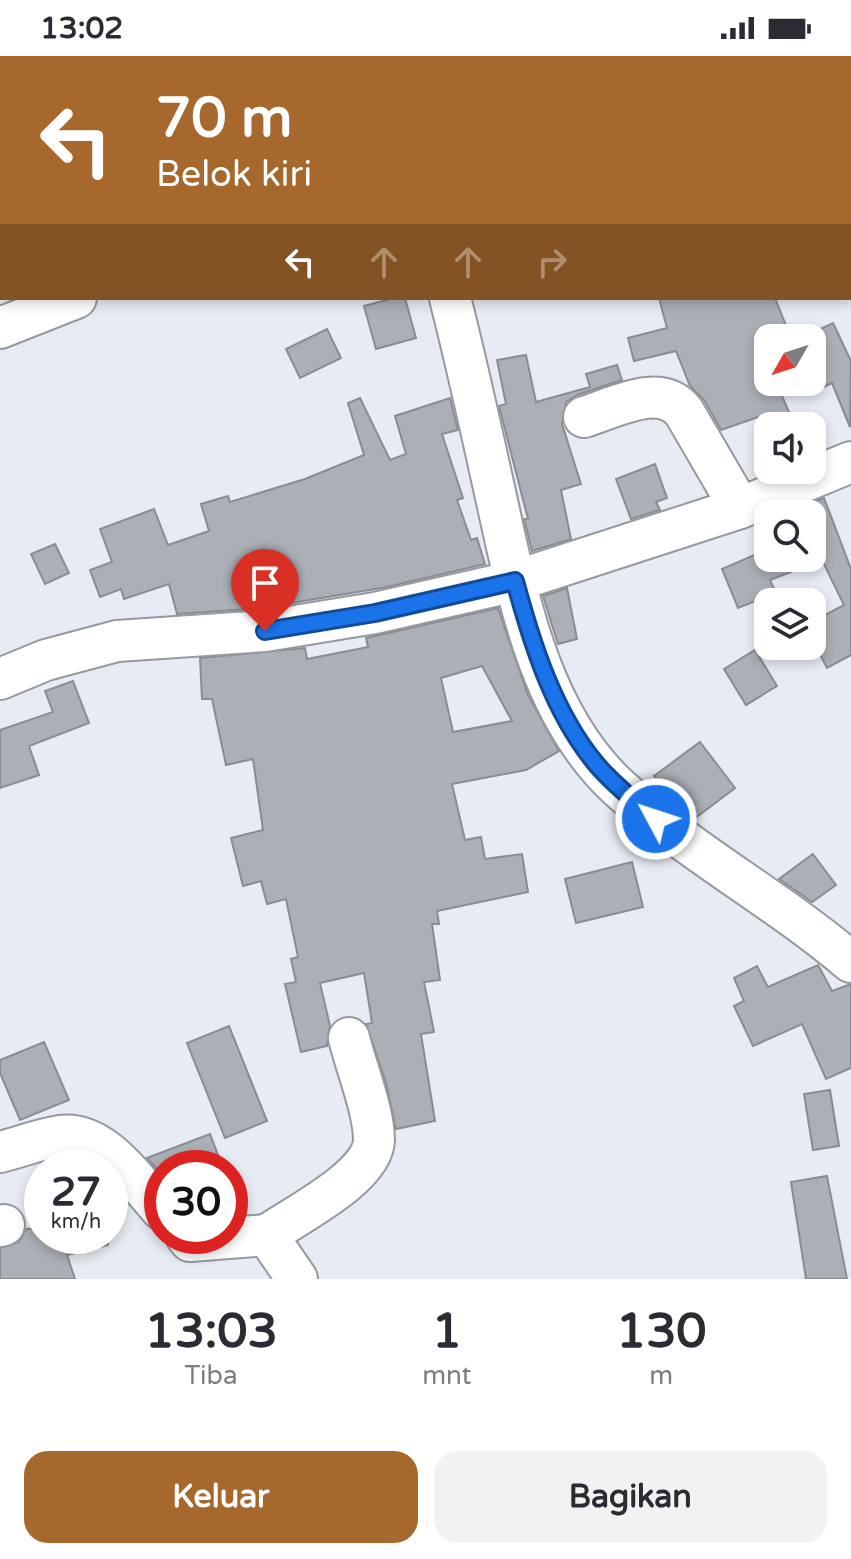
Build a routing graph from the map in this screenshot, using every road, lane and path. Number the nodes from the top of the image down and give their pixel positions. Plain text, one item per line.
1 (71, 300) edge
2 (450, 300) edge
3 (0, 328) edge
4 (584, 417) dead end
5 (851, 462) edge
6 (740, 508) junction
7 (515, 581) junction
8 (0, 679) edge
9 (851, 962) edge
10 (349, 1038) dead end
11 (0, 1152) edge
12 (144, 1191) edge
13 (267, 1235) junction
14 (248, 1236) edge
15 (297, 1279) edge

1 - 3 street
2 - 7 street
4 - 6 street
5 - 6 street
6 - 7 street
7 - 8 street
7 - 9 street
10 - 13 street
11 - 12 street
13 - 14 street
13 - 15 street

